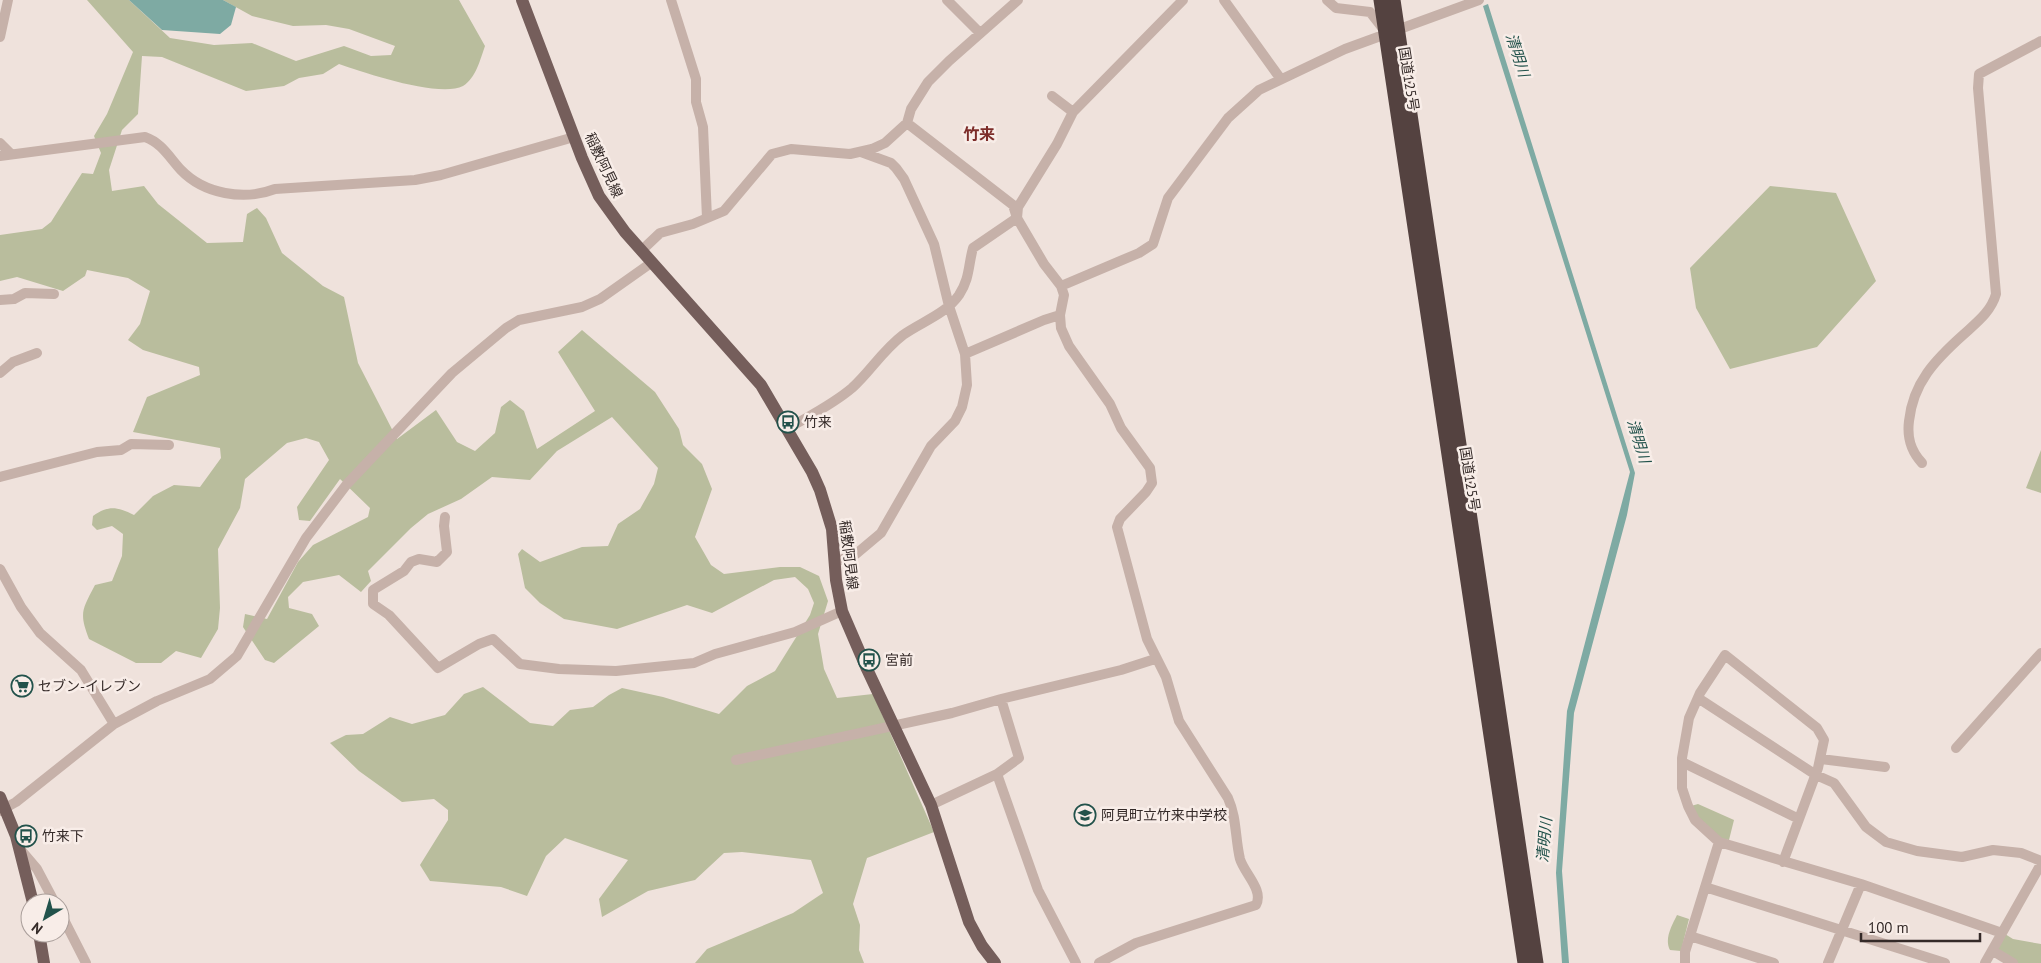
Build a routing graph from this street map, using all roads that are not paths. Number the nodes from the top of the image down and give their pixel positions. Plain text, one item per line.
1 (8, 0) edge
2 (522, 0) edge
3 (671, 0) edge
4 (947, 0) edge
5 (1018, 0) edge
6 (1183, 0) edge
7 (1224, 0) edge
8 (1327, 0) edge
9 (1381, 0) edge
10 (1393, 0) edge
11 (1479, 0) edge
12 (1392, 31) junction
13 (980, 34) junction
14 (0, 38) edge
15 (2041, 41) edge
16 (1280, 78) junction
17 (1052, 96) dead end
18 (1073, 112) junction
19 (907, 123) junction
20 (574, 137) junction
21 (0, 143) edge
22 (861, 152) junction
23 (5, 155) edge
24 (707, 218) junction
25 (1017, 218) junction
26 (641, 250) junction
27 (651, 263) junction
28 (1061, 286) junction
29 (54, 294) dead end
30 (0, 300) edge
31 (949, 306) junction
32 (1060, 316) junction
33 (37, 353) dead end
34 (965, 354) junction
35 (0, 372) edge
36 (787, 429) junction
37 (169, 445) dead end
38 (1922, 463) dead end
39 (0, 477) edge
40 (445, 517) dead end
41 (835, 562) junction
42 (0, 569) edge
43 (842, 610) junction
44 (2041, 653) edge
45 (1155, 659) junction
46 (1698, 698) junction
47 (1001, 699) junction
48 (114, 724) junction
49 (894, 724) junction
50 (1956, 748) dead end
51 (1821, 759) junction
52 (736, 760) dead end
53 (1682, 762) junction
54 (1885, 767) dead end
55 (997, 774) junction
56 (1816, 774) junction
57 (931, 804) junction
58 (2, 806) edge
59 (1799, 819) junction
60 (1719, 842) junction
61 (20, 849) junction
62 (1783, 862) junction
63 (2041, 863) edge
64 (1861, 884) junction
65 (1705, 887) junction
66 (31, 893) edge
67 (50, 893) edge
68 (1842, 928) junction
69 (70, 932) edge
70 (2002, 933) junction
71 (1690, 936) junction
72 (41, 943) edge
73 (1993, 951) junction
74 (44, 963) edge
75 (86, 963) edge
76 (995, 963) edge
77 (1076, 963) edge
78 (1099, 963) edge
79 (1525, 963) edge
80 (1536, 963) edge
81 (1685, 963) edge
82 (1774, 963) edge
83 (1828, 963) edge
84 (1945, 963) edge
85 (1985, 963) edge
86 (2013, 963) edge

1 - 14 street
2 - 20 main road, 稲敷阿見線
3 - 24 street
4 - 13 street
5 - 13 street
6 - 18 street
7 - 16 street
8 - 12 street
9 - 12 highway, 国道125号
10 - 12 highway, 国道125号
11 - 12 street
12 - 16 street
12 - 79 highway, 国道125号
12 - 80 highway, 国道125号
13 - 19 street
15 - 38 street
16 - 28 street
17 - 18 street
18 - 25 street
19 - 22 street
19 - 25 street
20 - 23 street
20 - 26 main road, 稲敷阿見線
21 - 23 street
22 - 24 street
22 - 31 street
24 - 26 street
25 - 28 street
25 - 31 street
26 - 27 main road, 稲敷阿見線
27 - 36 main road, 稲敷阿見線
27 - 48 street
28 - 32 street
29 - 30 street
31 - 34 street
31 - 36 street
32 - 34 street
32 - 45 street
33 - 35 street
34 - 41 street
36 - 41 main road, 稲敷阿見線
37 - 39 street
40 - 43 street
41 - 43 main road, 稲敷阿見線
42 - 48 street
43 - 49 main road, 稲敷阿見線
44 - 50 street
45 - 47 street
45 - 78 street
46 - 51 street
46 - 53 street
46 - 56 street
47 - 49 street
47 - 55 street
48 - 58 street
49 - 52 street
49 - 57 main road, 稲敷阿見線
51 - 54 street
51 - 56 street
53 - 59 street
53 - 60 street
55 - 57 street
55 - 77 street
56 - 59 street
56 - 63 street
57 - 76 main road, 稲敷阿見線
58 - 61 main road
59 - 62 street
60 - 62 street
60 - 65 street
61 - 66 main road
61 - 67 street
62 - 64 street
63 - 70 street
64 - 68 street
64 - 70 street
65 - 68 street
65 - 71 street
68 - 83 street
68 - 84 street
69 - 75 street
70 - 73 street
71 - 81 street
71 - 82 street
72 - 74 main road
73 - 85 street
73 - 86 street

